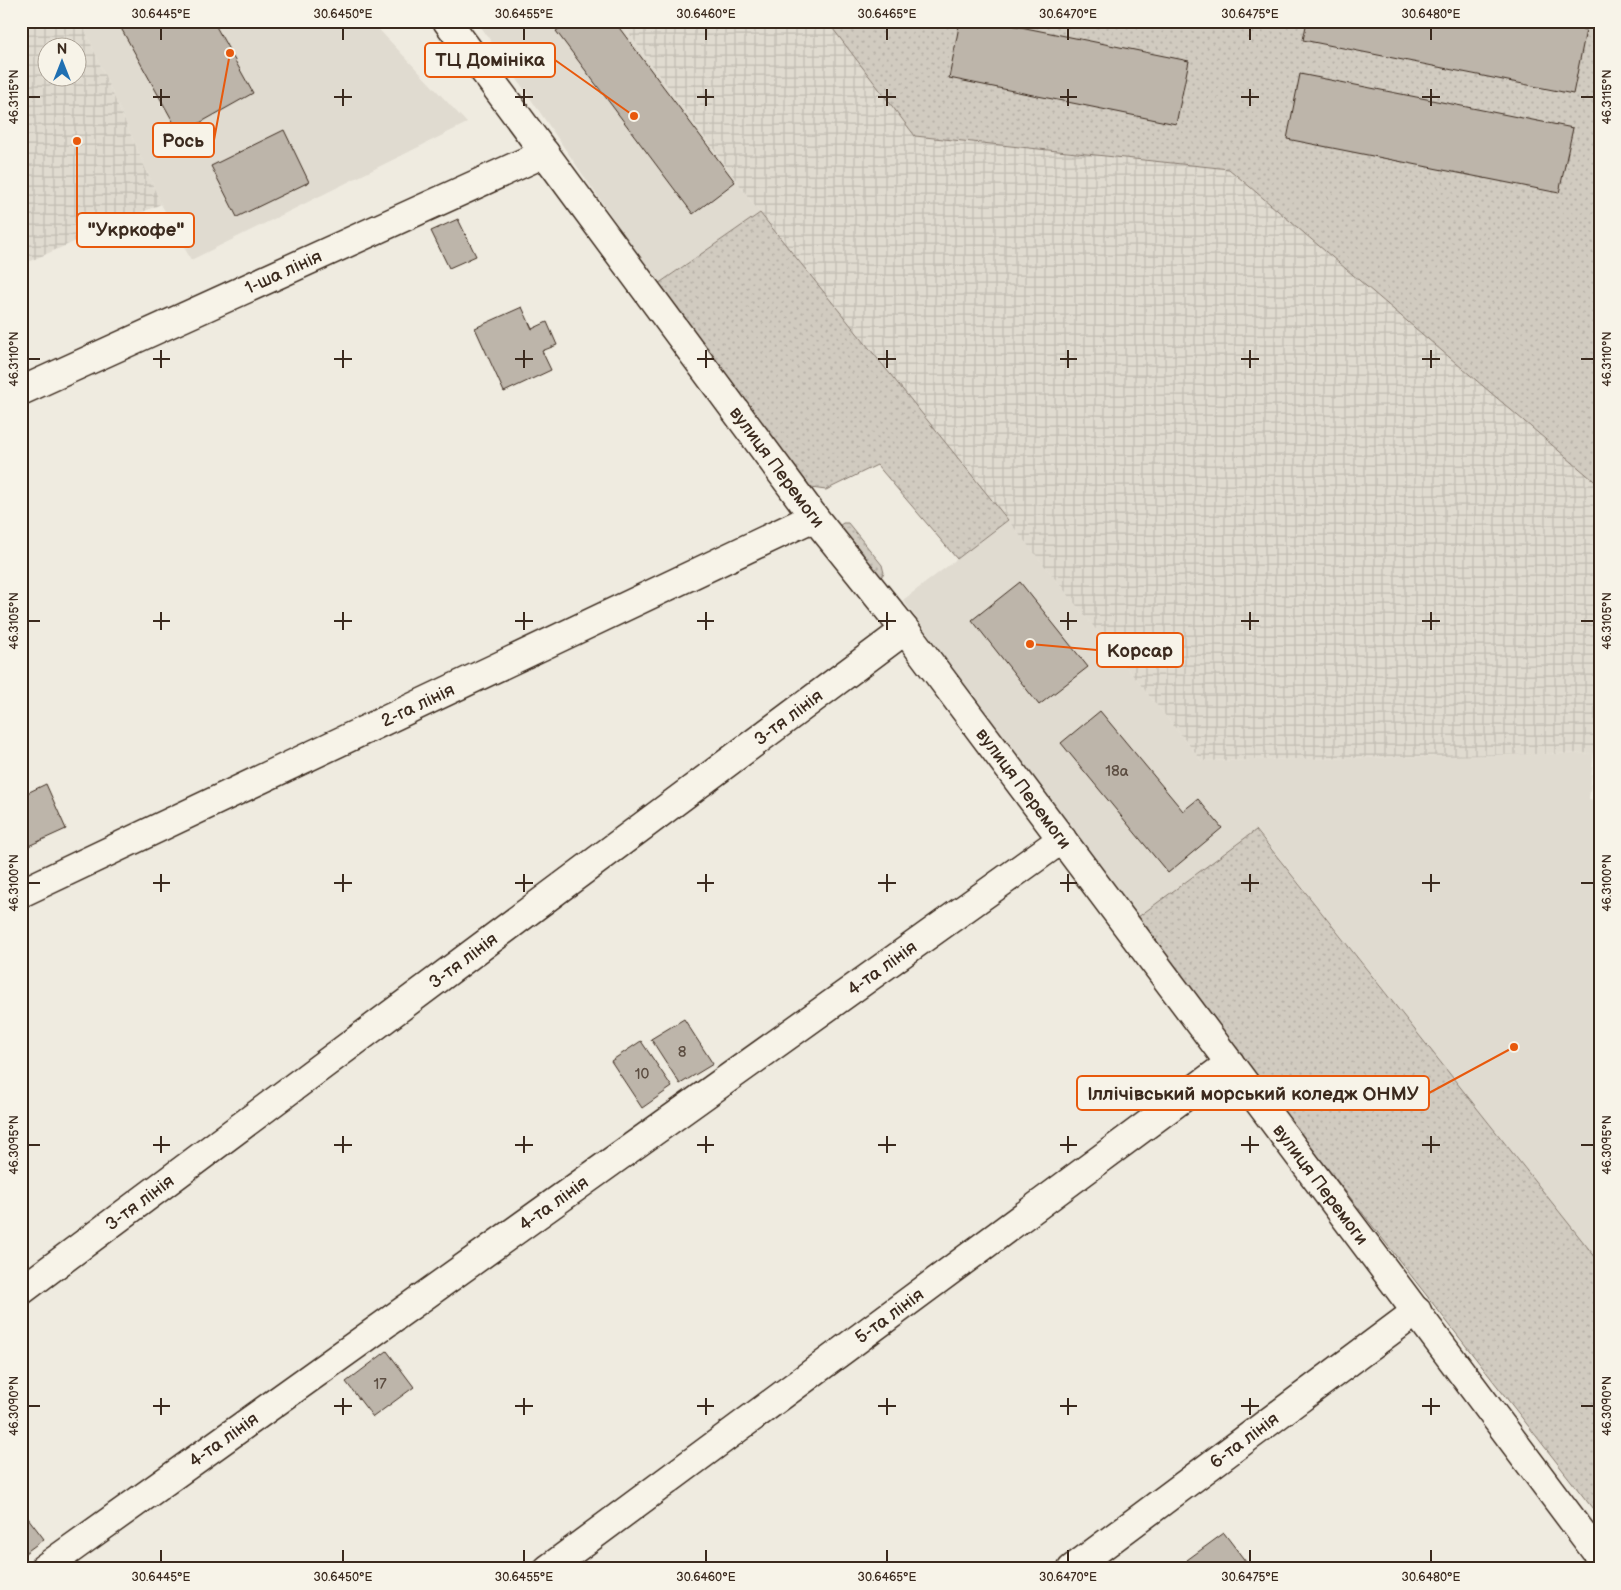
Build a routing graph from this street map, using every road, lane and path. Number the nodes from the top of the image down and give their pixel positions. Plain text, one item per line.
1 (447, 21) edge
2 (545, 153) junction
3 (21, 391) edge
4 (814, 517) junction
5 (905, 630) junction
6 (1062, 839) junction
7 (21, 893) edge
8 (1230, 1063) junction
9 (21, 1291) edge
10 (1417, 1311) junction
11 (1600, 1557) edge
12 (43, 1569) edge
13 (548, 1569) edge
14 (1072, 1569) edge

1 - 2 street, вулиця Перемоги
2 - 3 street, 1-ша лінія
2 - 4 street, вулиця Перемоги
4 - 5 street, вулиця Перемоги
4 - 7 street, 2-га лінія
5 - 6 street, вулиця Перемоги
5 - 9 street, 3-тя лінія
6 - 8 street, вулиця Перемоги
6 - 12 street, 4-та лінія
8 - 10 street, вулиця Перемоги
8 - 13 street, 5-та лінія
10 - 11 street, вулиця Перемоги
10 - 14 street, 6-та лінія

